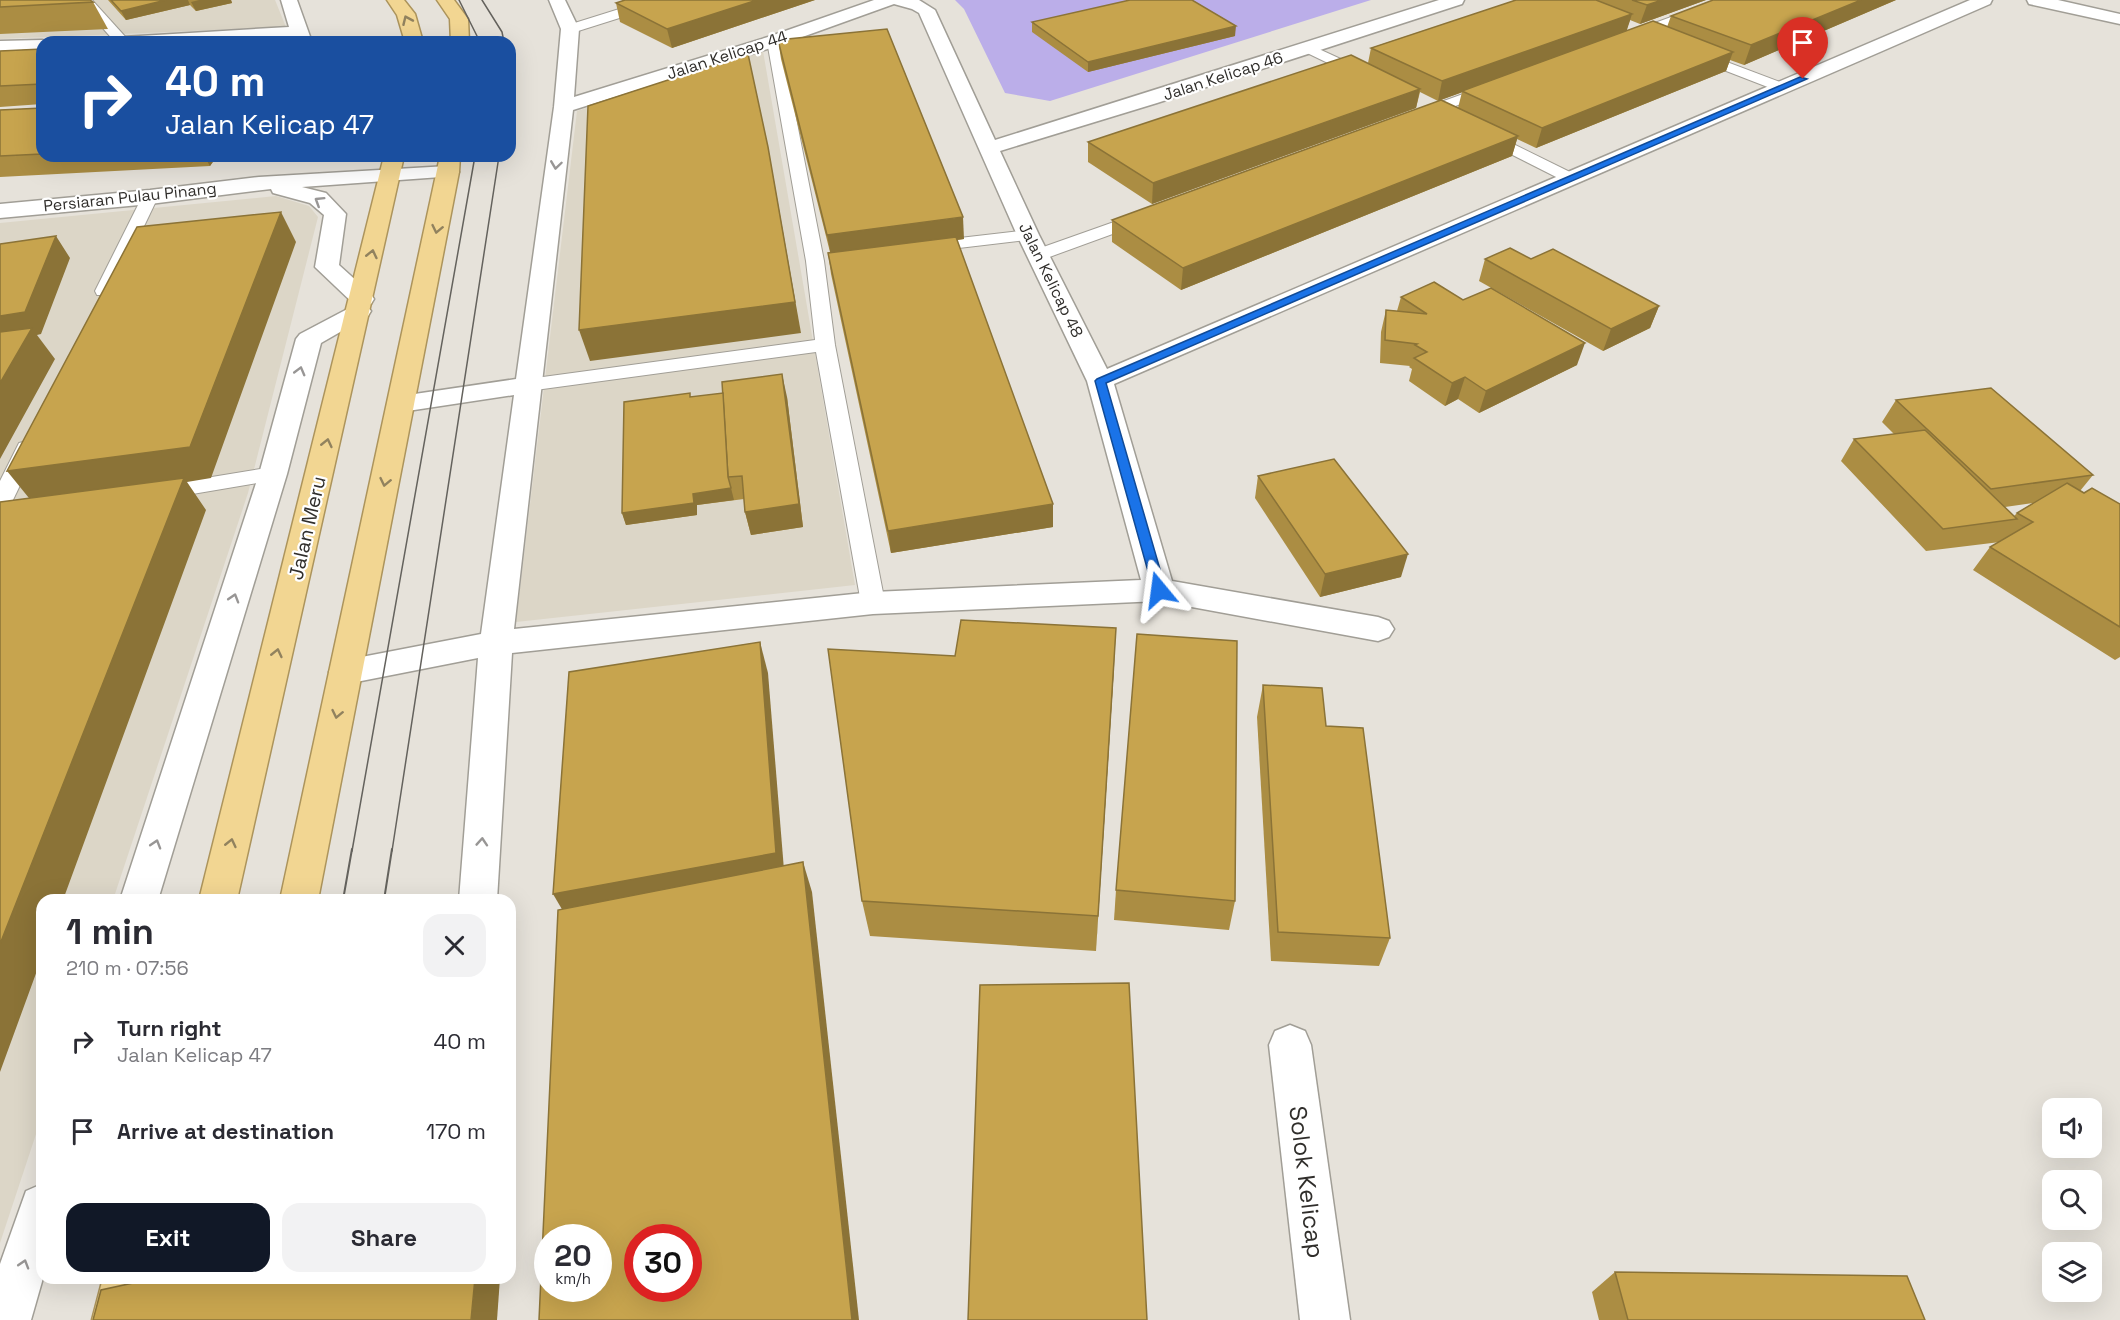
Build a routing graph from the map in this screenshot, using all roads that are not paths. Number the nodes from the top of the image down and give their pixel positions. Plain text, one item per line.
1 (85, 0) edge
2 (289, 0) edge
3 (395, 0) edge
4 (445, 0) edge
5 (556, 0) edge
6 (662, 0) edge
7 (890, 0) edge
8 (896, 0) edge
9 (1456, 0) edge
10 (1729, 0) edge
11 (1984, 0) edge
12 (2035, 0) edge
13 (2120, 19) edge
14 (1618, 25) edge
15 (570, 28) junction
16 (1640, 34) junction
17 (118, 36) edge
18 (301, 36) edge
19 (412, 36) edge
20 (460, 36) edge
21 (774, 40) junction
22 (1618, 42) edge
23 (1662, 42) edge
24 (36, 45) edge
25 (0, 46) edge
26 (1308, 48) junction
27 (1684, 50) edge
28 (1510, 81) edge
29 (1381, 84) edge
30 (1783, 88) junction
31 (1413, 99) edge
32 (564, 107) junction
33 (1434, 109) junction
34 (1401, 121) edge
35 (989, 148) junction
36 (297, 162) edge
37 (337, 162) edge
38 (449, 164) edge
39 (393, 166) edge
40 (1570, 178) junction
41 (259, 183) junction
42 (150, 197) junction
43 (0, 211) edge
44 (1159, 211) edge
45 (1033, 245) junction
46 (909, 249) edge
47 (360, 305) junction
48 (93, 313) edge
49 (825, 345) junction
50 (1100, 381) junction
51 (528, 385) junction
52 (401, 404) junction
53 (36, 430) edge
54 (273, 474) junction
55 (137, 496) edge
56 (0, 504) edge
57 (23, 516) edge
58 (0, 519) edge
59 (1159, 590) junction
60 (873, 603) junction
61 (1378, 629) dead end
62 (496, 643) junction
63 (346, 672) junction
64 (141, 894) edge
65 (219, 894) edge
66 (300, 894) edge
67 (478, 894) edge
68 (1290, 1045) dead end
69 (36, 1226) edge
70 (126, 1284) edge
71 (6, 1320) edge
72 (117, 1320) edge
73 (1325, 1320) edge

1 - 17 lane
2 - 18 street
19 -> 3 highway
4 - 20 highway
5 - 15 street
6 - 15 lane
7 - 21 street, Jalan Kelicap 44
8 - 35 street, Jalan Kelicap 48
9 - 26 street, Jalan Kelicap 46
10 - 16 lane
11 - 30 street
12 - 13 street
14 - 16 lane
15 - 32 street
16 - 22 lane
16 - 23 lane
21 - 32 street, Jalan Kelicap 44
21 - 49 lane
24 - 25 street
26 - 29 lane
26 - 35 street, Jalan Kelicap 46
27 - 30 lane
28 - 33 lane
30 - 40 street
31 - 33 lane
32 -> 51 street
33 - 34 lane
33 - 40 lane
35 - 45 street, Jalan Kelicap 48
36 - 41 street
37 - 41 street
38 - 39 street
38 -> 52 highway
39 - 41 street
47 -> 39 highway, Jalan Meru
40 - 50 street
41 - 42 street, Persiaran Pulau Pinang
47 -> 41 street
42 - 43 street, Persiaran Pulau Pinang
42 - 48 lane
44 - 45 lane
45 - 46 lane
45 - 50 street, Jalan Kelicap 48
54 -> 47 street
65 -> 47 highway, Jalan Meru
49 - 51 lane
49 - 60 lane
50 - 59 street, Jalan Kelicap 48
51 - 52 street
51 - 62 street
52 -> 63 highway
53 - 56 lane
54 - 55 lane
64 -> 54 street
57 - 58 lane
59 - 60 street
59 - 61 street
60 - 62 street
62 - 63 street
67 -> 62 street
63 -> 66 highway
68 - 73 street, Solok Kelicap
71 -> 69 street
70 - 72 highway

